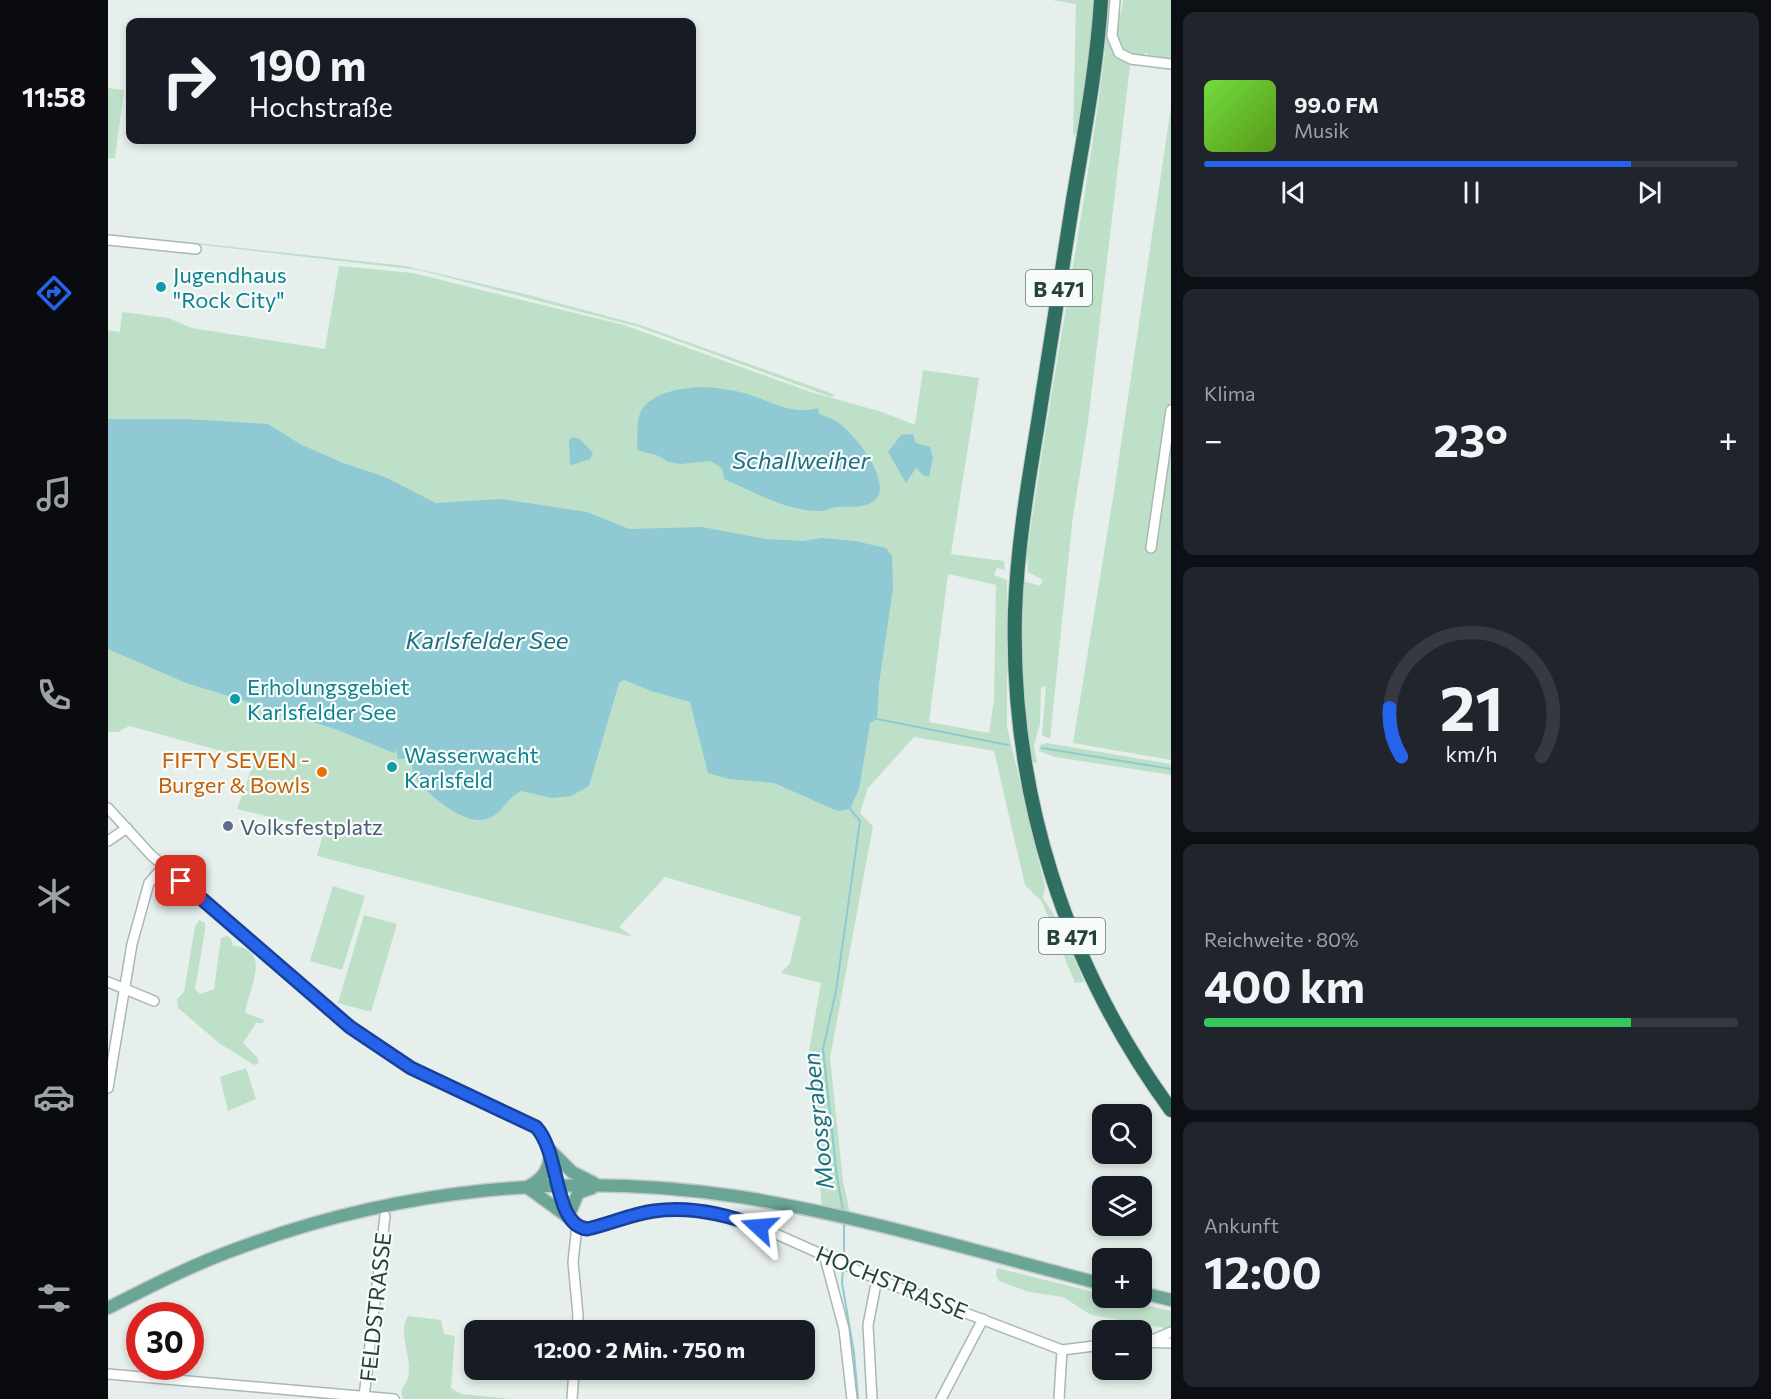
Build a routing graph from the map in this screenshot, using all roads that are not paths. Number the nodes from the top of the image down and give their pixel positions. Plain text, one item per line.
1 (1101, 0) edge
2 (1114, 0) edge
3 (1171, 64) edge
4 (108, 240) edge
5 (196, 249) dead end
6 (1171, 410) edge
7 (1151, 548) dead end
8 (108, 808) edge
9 (127, 828) junction
10 (108, 842) edge
11 (164, 866) junction
12 (108, 982) edge
13 (126, 989) junction
14 (154, 1001) dead end
15 (110, 1060) edge
16 (108, 1088) edge
17 (1171, 1110) edge
18 (552, 1152) junction
19 (558, 1185) junction
20 (604, 1185) junction
21 (526, 1187) junction
22 (385, 1216) dead end
23 (572, 1222) junction
24 (824, 1254) junction
25 (877, 1279) junction
26 (1092, 1281) edge
27 (1152, 1295) edge
28 (1171, 1300) edge
29 (108, 1308) edge
30 (983, 1319) junction
31 (578, 1320) edge
32 (1171, 1332) edge
33 (1152, 1339) edge
34 (1152, 1342) edge
35 (1171, 1343) edge
36 (1092, 1346) edge
37 (1062, 1350) junction
38 (108, 1374) edge
39 (573, 1380) edge
40 (364, 1397) junction
41 (394, 1399) edge
42 (572, 1399) edge
43 (852, 1399) edge
44 (872, 1399) edge
45 (941, 1399) edge
46 (1059, 1399) edge

1 - 17 highway, B 471
2 - 3 street
4 - 5 street
6 - 7 street
8 - 9 street
9 - 10 street
9 - 11 street
11 - 13 street
11 - 18 street
12 - 13 street
13 - 14 street
13 - 15 street
15 - 16 street
18 - 19 street
18 - 20 main road
18 - 21 main road
19 - 20 main road
19 - 21 main road
19 - 23 street
20 - 23 main road
20 - 26 main road
21 - 23 main road
21 - 29 main road
22 - 40 street, FELDSTRASSE
23 - 24 street, HOCHSTRASSE
23 - 31 street
24 - 25 street, HOCHSTRASSE
24 - 43 street
25 - 30 street, HOCHSTRASSE
25 - 44 street
27 - 28 main road
30 - 37 street, HOCHSTRASSE
30 - 45 street
32 - 33 street
34 - 35 street
36 - 37 street, HOCHSTRASSE
37 - 46 street
38 - 40 street, FELDSTRASSE
39 - 42 street
40 - 41 street, FELDSTRASSE

